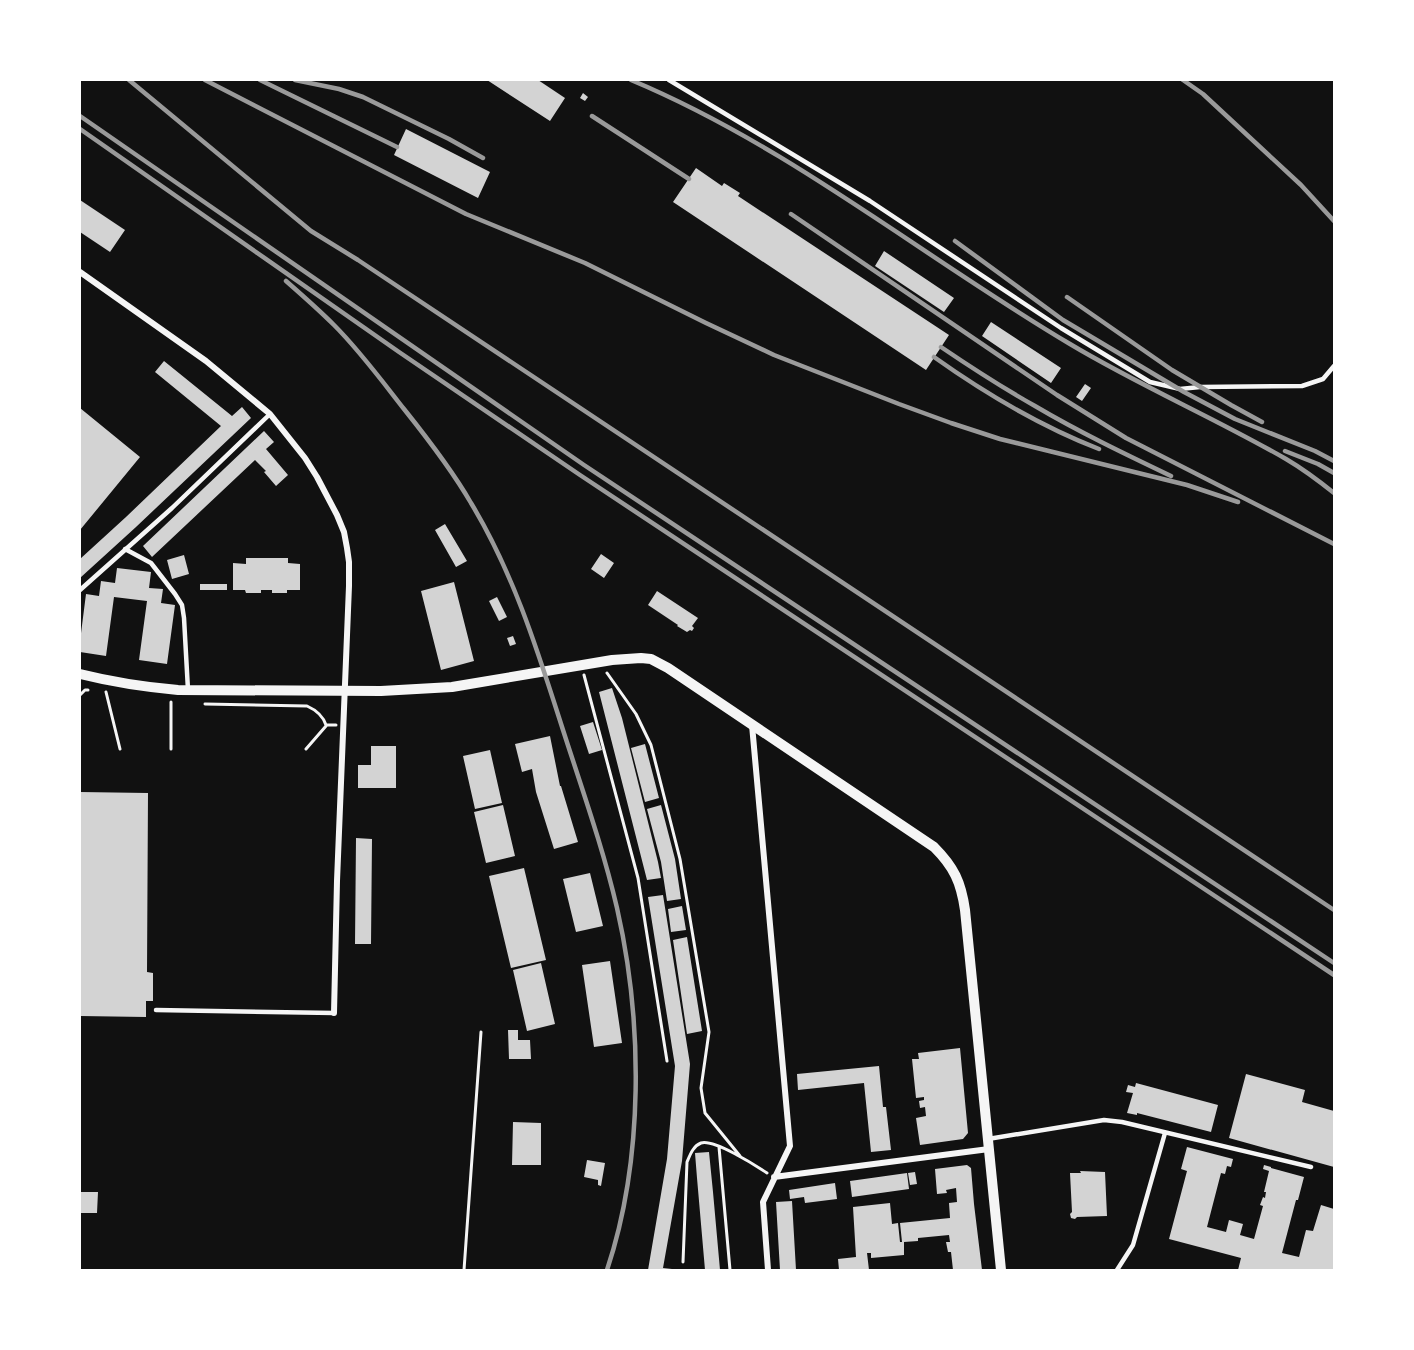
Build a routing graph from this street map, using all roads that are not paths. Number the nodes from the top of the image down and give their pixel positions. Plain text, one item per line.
1 (669, 80) edge
2 (80, 272) edge
3 (1335, 366) edge
4 (270, 414) junction
5 (126, 549) junction
6 (80, 590) edge
7 (80, 674) edge
8 (188, 690) junction
9 (344, 691) junction
10 (752, 725) junction
11 (156, 1010) dead end
12 (334, 1013) joint
13 (1165, 1133) junction
14 (989, 1144) junction
15 (1311, 1167) dead end
16 (774, 1177) junction
17 (768, 1270) edge
18 (1001, 1270) edge
19 (1118, 1270) edge

1 - 3 lane
2 - 4 street
4 - 5 lane
4 - 9 street
5 - 6 lane
5 - 8 lane
7 - 8 street
8 - 9 street
9 - 10 street
9 - 12 street
10 - 14 street
10 - 16 street
11 - 12 lane
13 - 14 lane
13 - 15 lane
13 - 19 lane
14 - 16 street
14 - 18 street
16 - 17 street

